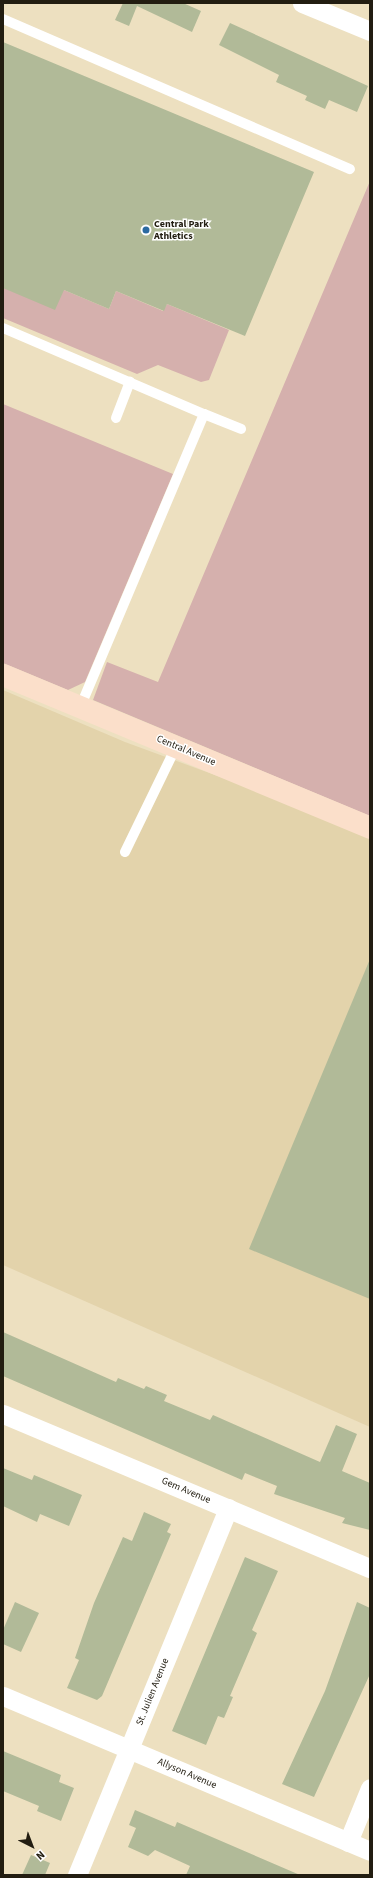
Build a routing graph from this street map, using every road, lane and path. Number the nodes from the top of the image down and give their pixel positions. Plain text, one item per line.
1 (302, 3) edge
2 (3, 19) edge
3 (370, 31) edge
4 (350, 169) dead end
5 (3, 328) edge
6 (130, 382) junction
7 (204, 414) junction
8 (116, 418) dead end
9 (241, 429) dead end
10 (3, 675) edge
11 (80, 707) junction
12 (176, 747) junction
13 (370, 828) edge
14 (124, 852) dead end
15 (3, 1414) edge
16 (228, 1508) junction
17 (370, 1568) edge
18 (3, 1696) edge
19 (129, 1750) junction
20 (370, 1788) edge
21 (348, 1842) junction
22 (370, 1851) edge
23 (77, 1875) edge

1 - 3 street
2 - 4 lane
5 - 6 lane
6 - 7 lane
6 - 8 lane
7 - 9 lane
7 - 11 lane
10 - 11 street, Central Avenue
11 - 12 street, Central Avenue
12 - 13 street, Central Avenue
12 - 14 lane
15 - 16 street, Gem Avenue
16 - 17 street, Gem Avenue
16 - 19 street, St. Julien Avenue
18 - 19 street, Allyson Avenue
19 - 21 street, Allyson Avenue
19 - 23 street, St. Julien Avenue
20 - 21 street
21 - 22 street, Allyson Avenue

